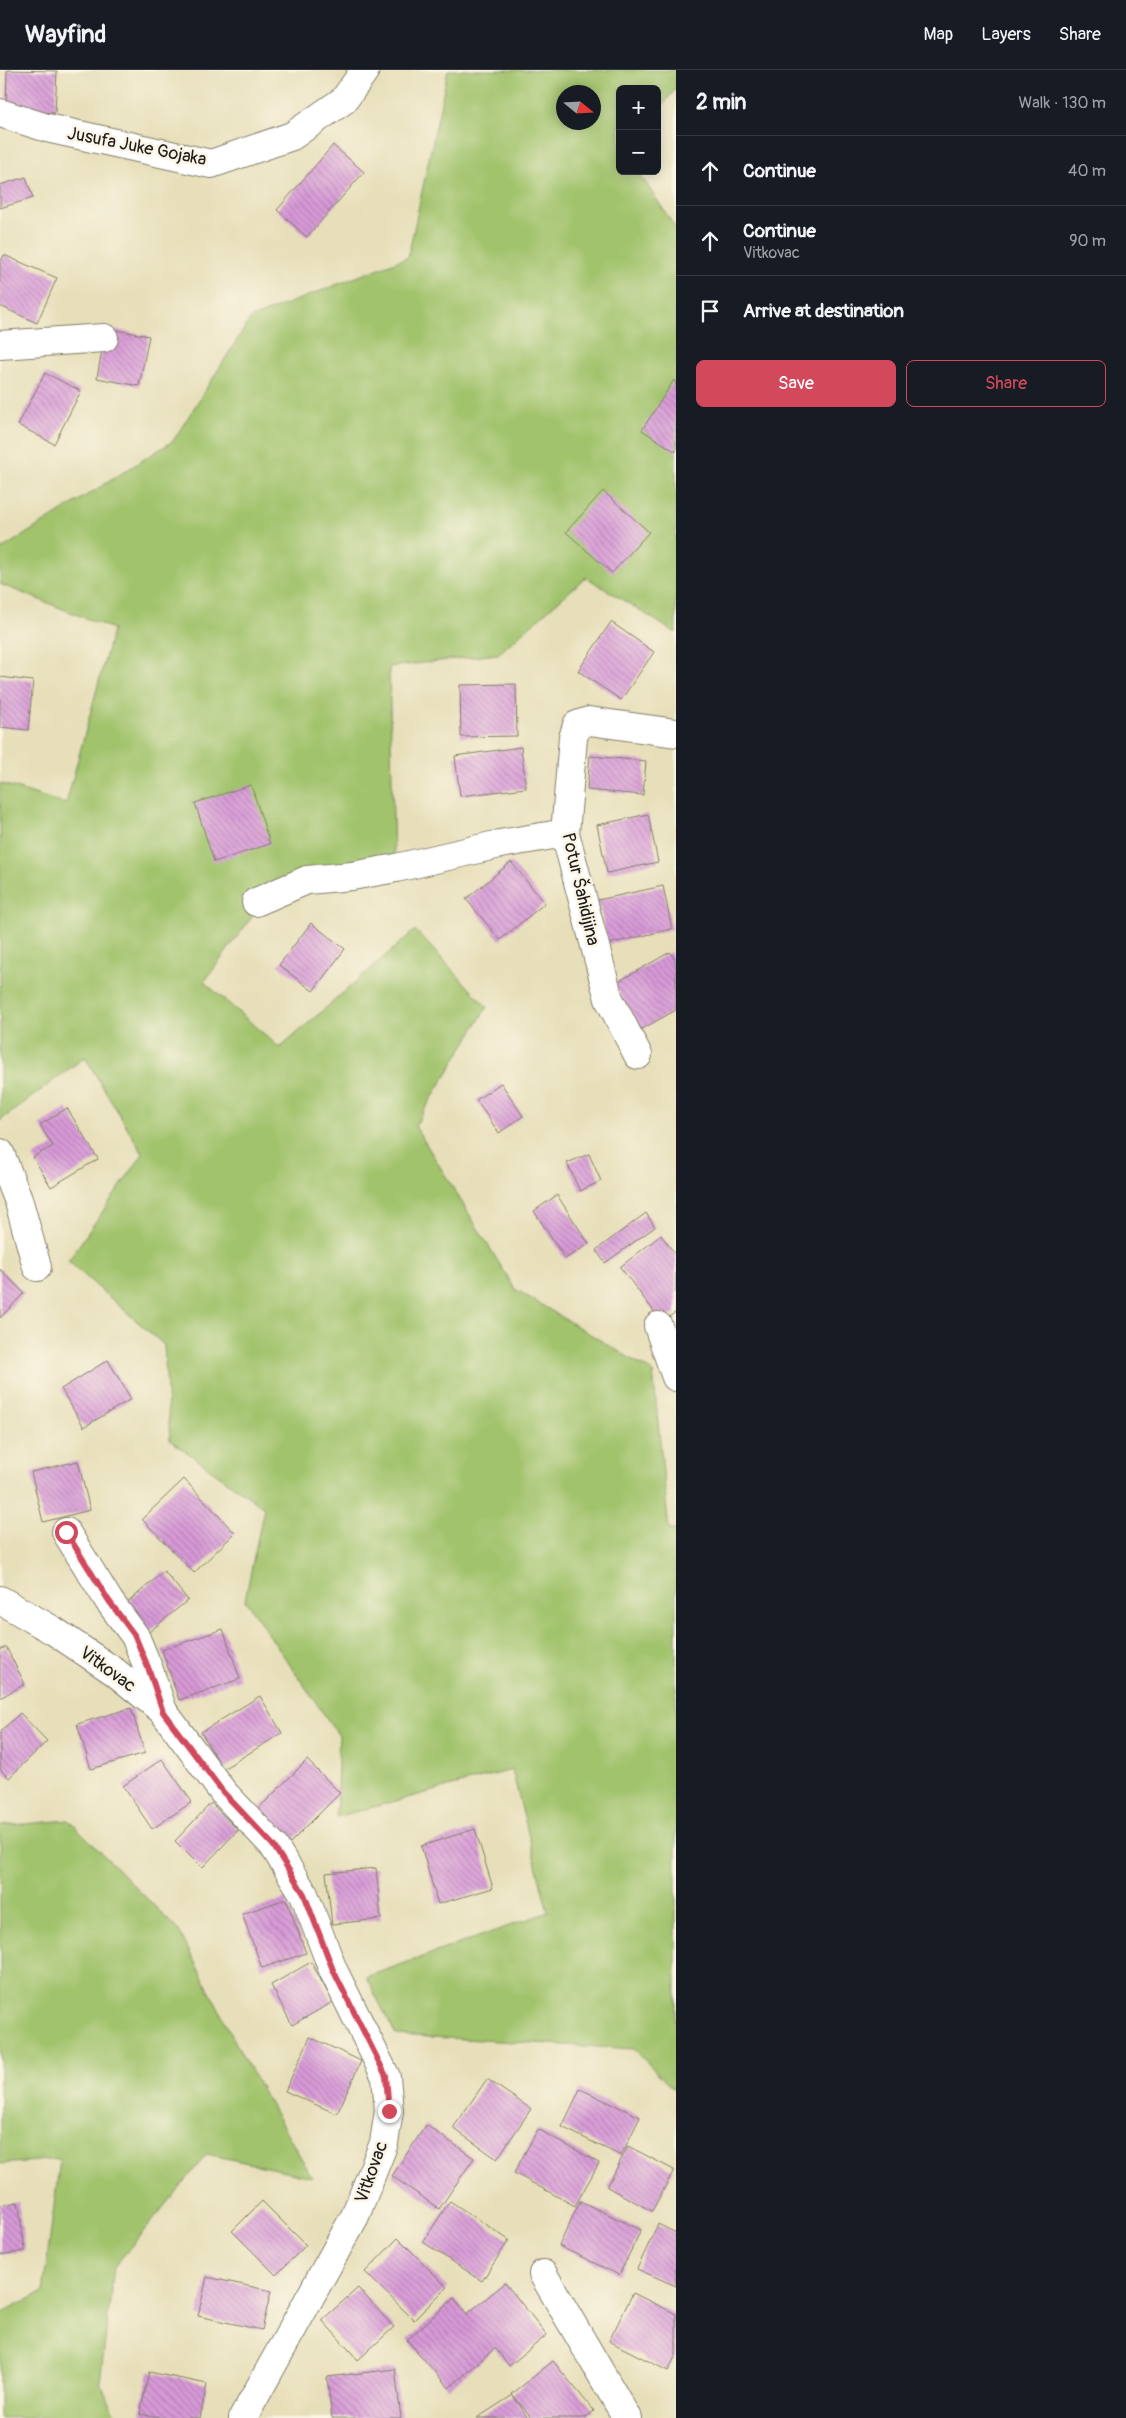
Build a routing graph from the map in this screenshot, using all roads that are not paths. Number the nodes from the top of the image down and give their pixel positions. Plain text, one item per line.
1 (365, 70) edge
2 (0, 113) edge
3 (104, 338) dead end
4 (0, 345) edge
5 (676, 733) edge
6 (565, 833) junction
7 (256, 902) dead end
8 (638, 1056) dead end
9 (0, 1153) edge
10 (38, 1266) dead end
11 (658, 1326) dead end
12 (676, 1377) edge
13 (66, 1532) dead end
14 (0, 1600) edge
15 (163, 1712) junction
16 (542, 2274) dead end
17 (243, 2418) edge
18 (627, 2418) edge

1 - 2 street, Jusufa Juke Gojaka
3 - 4 street
5 - 6 street, Potur Šahidijina
6 - 7 street
6 - 8 street, Potur Šahidijina
9 - 10 street
11 - 12 street
13 - 15 street
14 - 15 street, Vitkovac
15 - 17 street, Vitkovac
16 - 18 street

